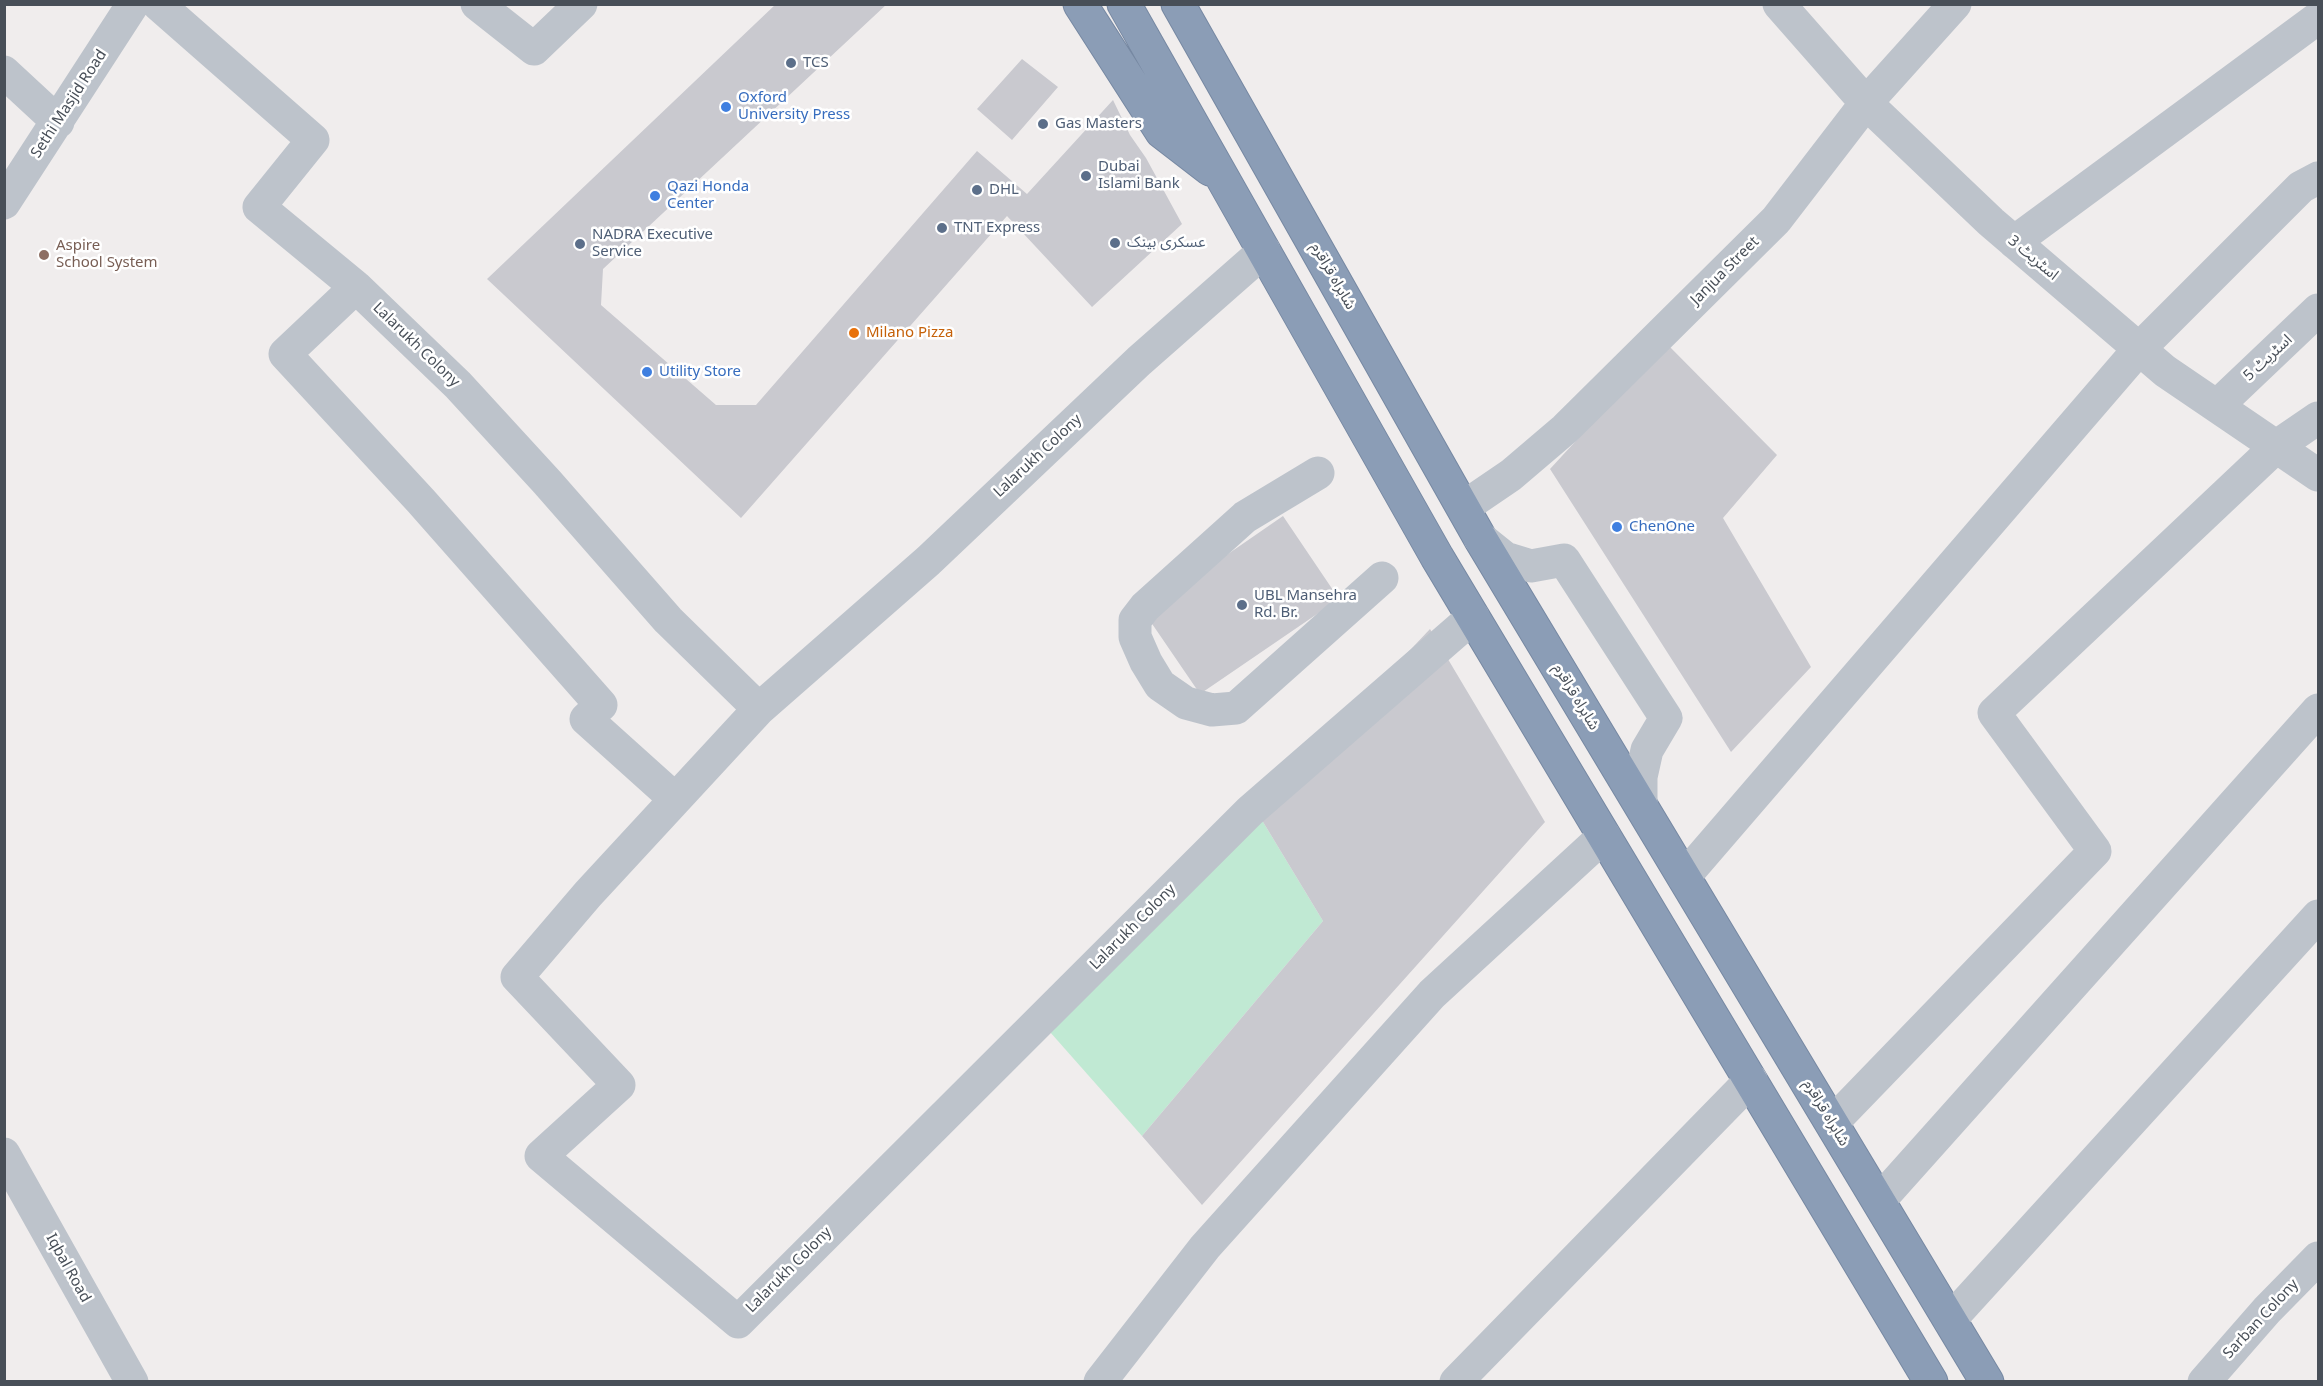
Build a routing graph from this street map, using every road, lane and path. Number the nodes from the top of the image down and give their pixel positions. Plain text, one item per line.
1 (133, 4) edge
2 (158, 4) edge
3 (477, 4) edge
4 (581, 4) edge
5 (1080, 4) edge
6 (1124, 4) edge
7 (1779, 4) edge
8 (1955, 4) edge
9 (1181, 5) edge
10 (2311, 14) edge
11 (4, 72) edge
12 (1866, 103) junction
13 (58, 122) junction
14 (1221, 177) junction
15 (2319, 178) edge
16 (4, 203) edge
17 (2014, 242) junction
18 (1264, 251) junction
19 (356, 287) junction
20 (2319, 310) edge
21 (2139, 350) junction
22 (2217, 406) junction
23 (2319, 418) edge
24 (2277, 446) junction
25 (1318, 473) dead end
26 (2319, 476) edge
27 (1464, 507) junction
28 (1480, 538) junction
29 (1382, 578) dead end
30 (1473, 616) junction
31 (759, 709) junction
32 (2319, 710) edge
33 (675, 800) junction
34 (1641, 804) junction
35 (1604, 836) junction
36 (1684, 877) junction
37 (2319, 916) edge
38 (1751, 1080) junction
39 (1832, 1123) junction
40 (6, 1160) edge
41 (1879, 1201) junction
42 (2319, 1258) edge
43 (1950, 1320) junction
44 (132, 1382) edge
45 (1100, 1382) edge
46 (1456, 1382) edge
47 (1932, 1382) edge
48 (1988, 1382) edge
49 (2204, 1382) edge

1 - 13 street, Sethi Masjid Road
2 - 19 street, Lalarukh Colony
3 - 4 street
5 - 14 highway
6 - 14 highway
7 - 12 street, اسٹریٹ 3
8 - 12 street, Janjua Street
9 - 27 highway, شاہراہ قراقرم
10 - 17 street
11 - 13 street
12 - 17 street, اسٹریٹ 3
12 - 27 street, Janjua Street
13 - 16 street, Sethi Masjid Road
14 - 18 highway
15 - 21 street
17 - 21 street, اسٹریٹ 3
18 - 30 highway
18 - 31 street, Lalarukh Colony
19 - 31 street, Lalarukh Colony
19 - 33 street
20 - 22 street, اسٹریٹ 5
21 - 22 street, اسٹریٹ 3
21 - 36 street
22 - 24 street, اسٹریٹ 3
23 - 24 street
24 - 26 street, اسٹریٹ 3
24 - 39 street
25 - 29 street
27 - 28 highway, شاہراہ قراقرم
28 - 34 highway, شاہراہ قراقرم
28 - 34 street
30 - 33 street, Lalarukh Colony
30 - 35 highway
31 - 33 street, Lalarukh Colony
32 - 41 street
34 - 36 highway, شاہراہ قراقرم
35 - 38 highway
35 - 45 street
36 - 39 highway, شاہراہ قراقرم
37 - 43 street
38 - 46 street
38 - 47 highway
39 - 41 highway, شاہراہ قراقرم
40 - 44 street, Iqbal Road
41 - 43 highway, شاہراہ قراقرم
42 - 49 street, Sarban Colony
43 - 48 highway, شاہراہ قراقرم

